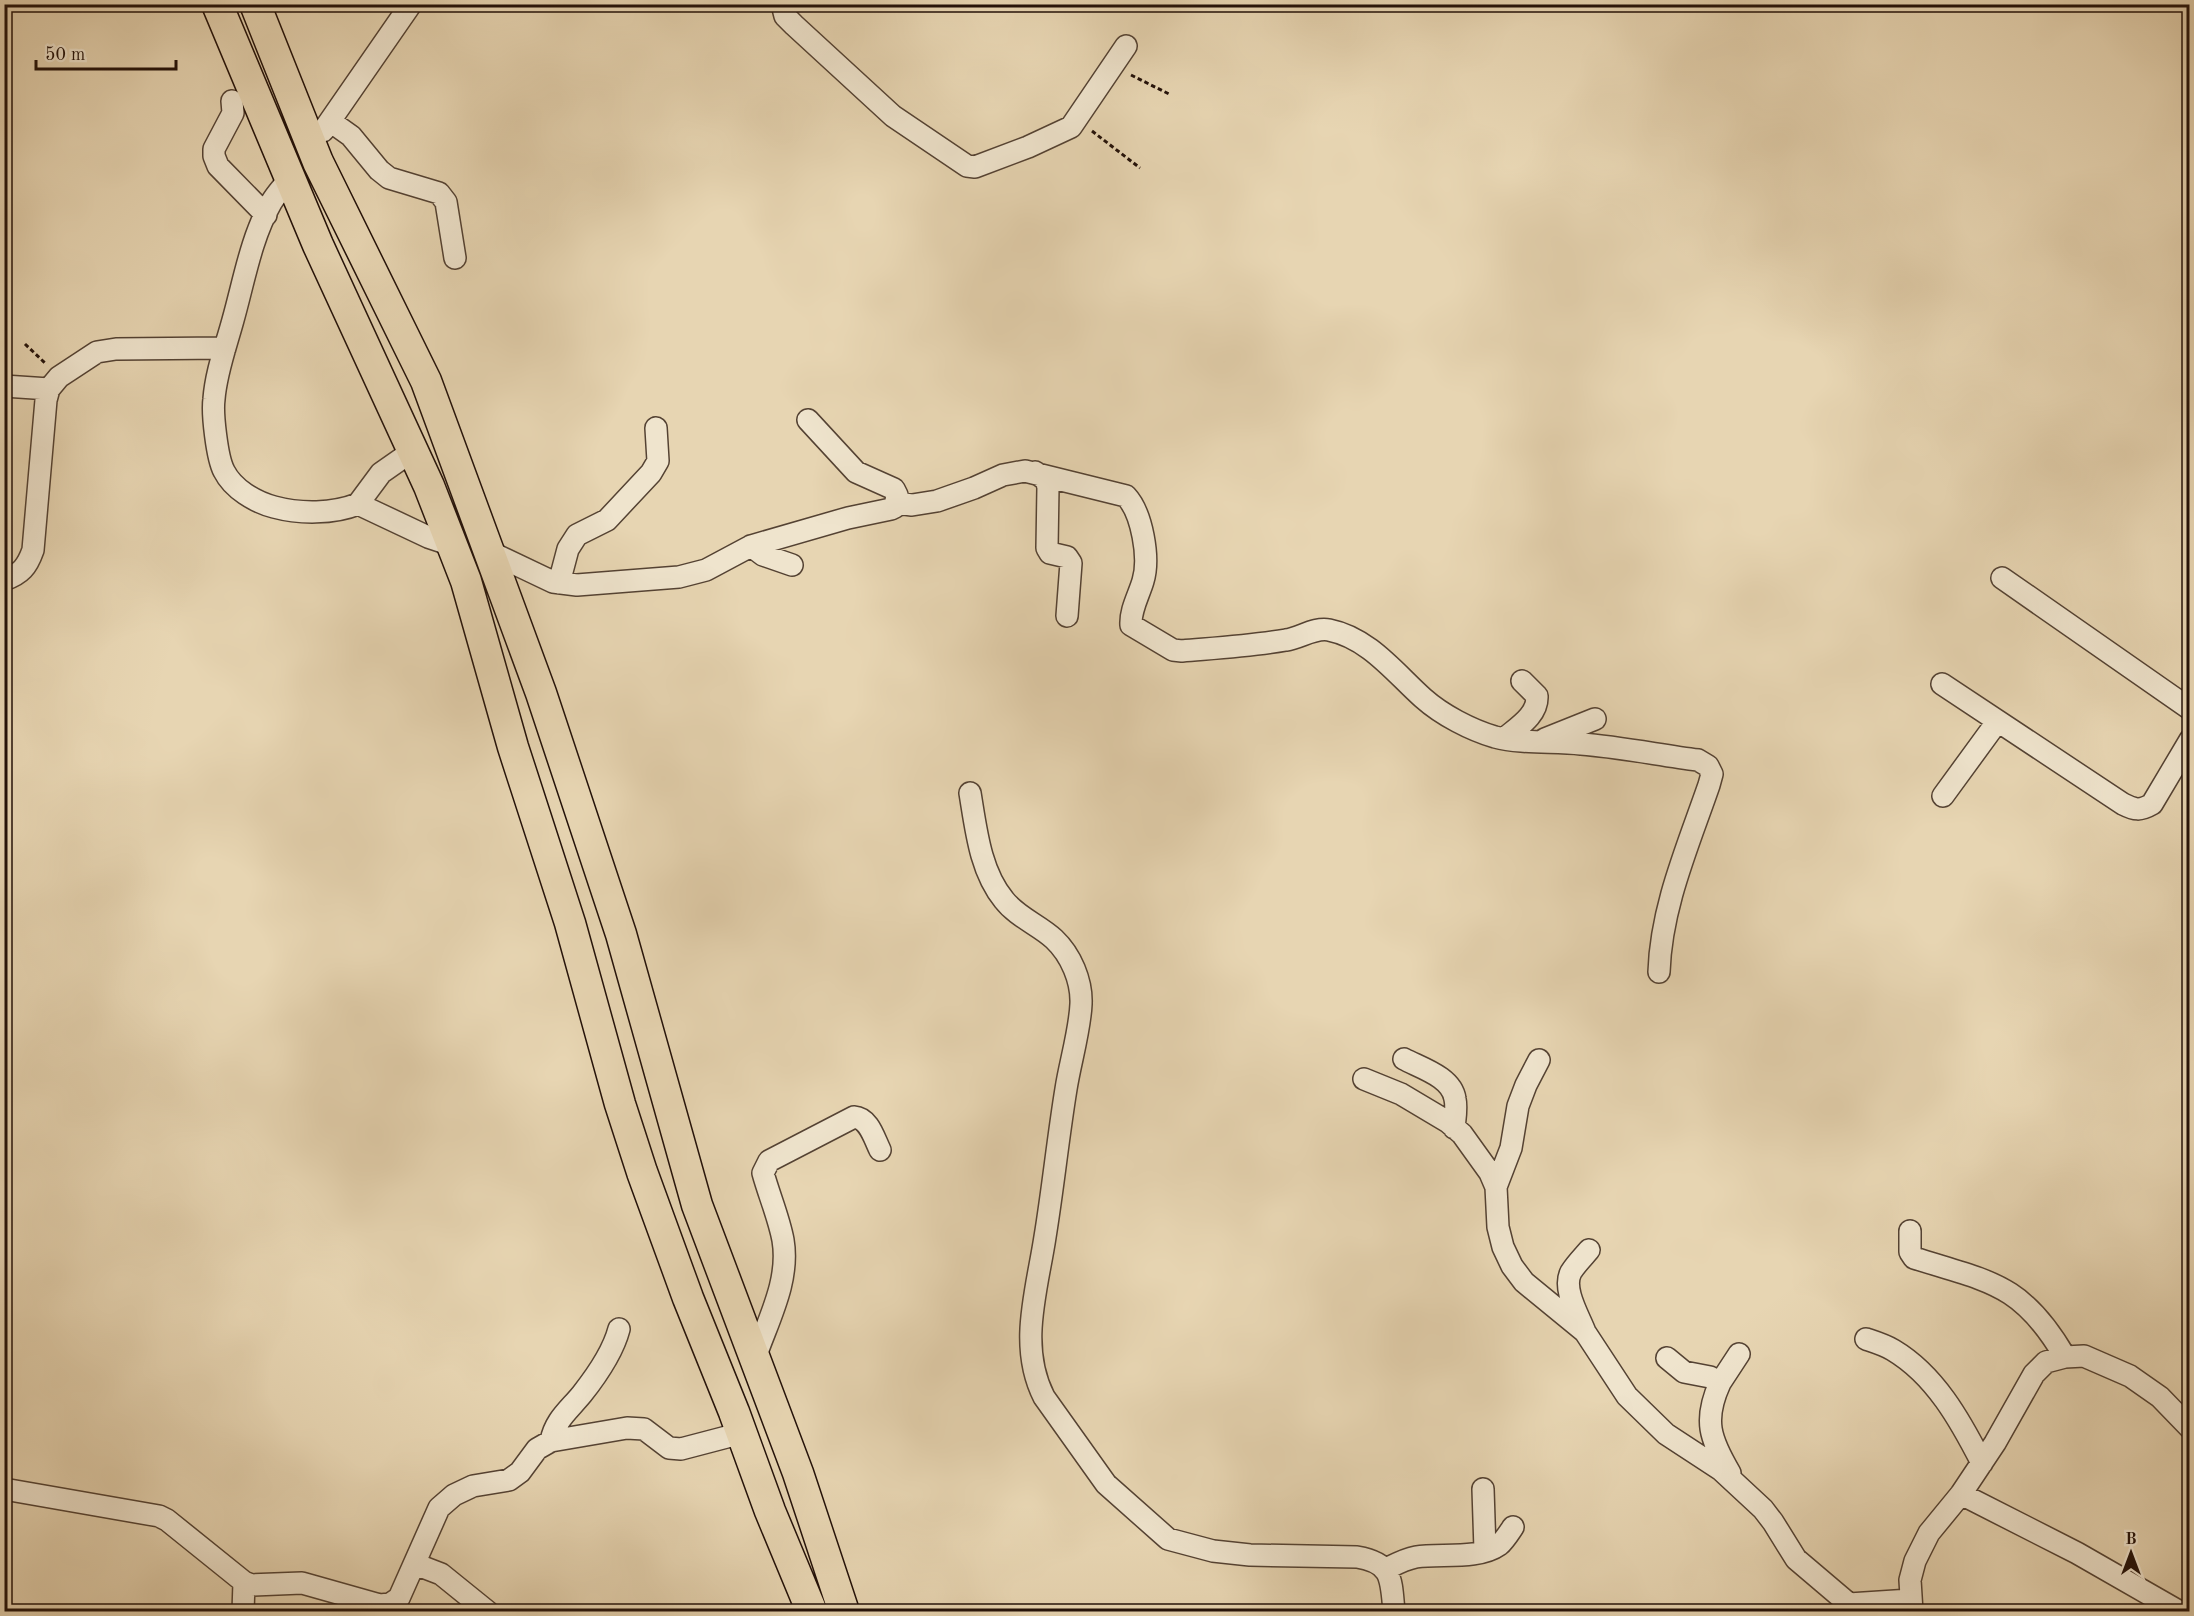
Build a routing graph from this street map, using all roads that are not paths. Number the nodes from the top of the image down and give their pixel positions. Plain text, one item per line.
1 (217, 4) edge
2 (255, 4) edge
3 (411, 4) edge
4 (782, 4) edge
5 (1126, 46) dead end
6 (232, 102) dead end
7 (330, 121) junction
8 (312, 146) junction
9 (290, 178) junction
10 (266, 215) junction
11 (455, 258) dead end
12 (225, 348) junction
13 (54, 383) junction
14 (4, 386) edge
15 (808, 420) dead end
16 (656, 428) dead end
17 (411, 452) dead end
18 (1035, 472) junction
19 (897, 503) junction
20 (358, 504) junction
21 (452, 544) dead end
22 (751, 546) junction
23 (490, 552) dead end
24 (792, 565) dead end
25 (2002, 578) dead end
26 (4, 580) edge
27 (559, 583) junction
28 (1067, 616) dead end
29 (1522, 681) dead end
30 (1942, 684) dead end
31 (2190, 709) edge
32 (1595, 719) dead end
33 (1997, 722) junction
34 (1505, 738) junction
35 (2190, 740) edge
36 (1539, 741) junction
37 (970, 793) dead end
38 (1943, 796) dead end
39 (1659, 972) dead end
40 (1404, 1059) dead end
41 (1539, 1060) dead end
42 (1364, 1079) dead end
43 (1454, 1128) junction
44 (880, 1150) dead end
45 (1496, 1187) junction
46 (1910, 1231) dead end
47 (1589, 1250) dead end
48 (619, 1329) dead end
49 (1585, 1332) junction
50 (1866, 1339) dead end
51 (1739, 1354) dead end
52 (2065, 1357) junction
53 (755, 1358) junction
54 (1667, 1358) dead end
55 (1720, 1383) junction
56 (2190, 1428) edge
57 (741, 1433) junction
58 (551, 1441) junction
59 (1982, 1463) junction
60 (1736, 1484) junction
61 (4, 1489) edge
62 (1483, 1489) dead end
63 (1961, 1494) junction
64 (1514, 1527) dead end
65 (1485, 1550) junction
66 (415, 1564) junction
67 (1386, 1569) junction
68 (244, 1582) junction
69 (2157, 1603) edge
70 (845, 1606) edge
71 (1911, 1606) edge
72 (1845, 1608) edge
73 (243, 1611) edge
74 (488, 1611) edge
75 (812, 1611) edge
76 (1394, 1611) edge
77 (2180, 1611) edge

1 - 9 highway
2 - 8 highway
3 - 7 street
4 - 5 street
6 - 10 street
7 - 8 street
7 - 11 street
8 - 53 highway
9 - 10 street
9 - 57 highway
10 - 12 street
12 - 13 street
12 - 20 street
13 - 14 street
13 - 26 street
15 - 19 street
16 - 27 street
17 - 20 street
18 - 19 street
18 - 28 street
18 - 34 street
19 - 22 street
20 - 21 street
22 - 24 street
22 - 27 street
23 - 27 street
25 - 31 street
29 - 34 street
30 - 33 street
32 - 36 street
33 - 35 street
33 - 38 street
34 - 36 street
36 - 39 street
37 - 67 street
40 - 43 street
41 - 45 street
42 - 43 street
43 - 45 street
44 - 53 street
45 - 49 street
46 - 52 street
47 - 49 street
48 - 58 street
49 - 60 street
50 - 59 street
51 - 55 street
52 - 56 street
52 - 59 street
53 - 70 highway
54 - 55 street
55 - 60 street
57 - 58 street
57 - 75 highway
58 - 66 street
59 - 63 street
60 - 72 street
61 - 68 street
62 - 65 street
63 - 69 street
63 - 71 street
64 - 65 street
65 - 67 street
66 - 68 street
66 - 74 street
67 - 76 street
68 - 73 street
69 - 77 street
71 - 72 street

